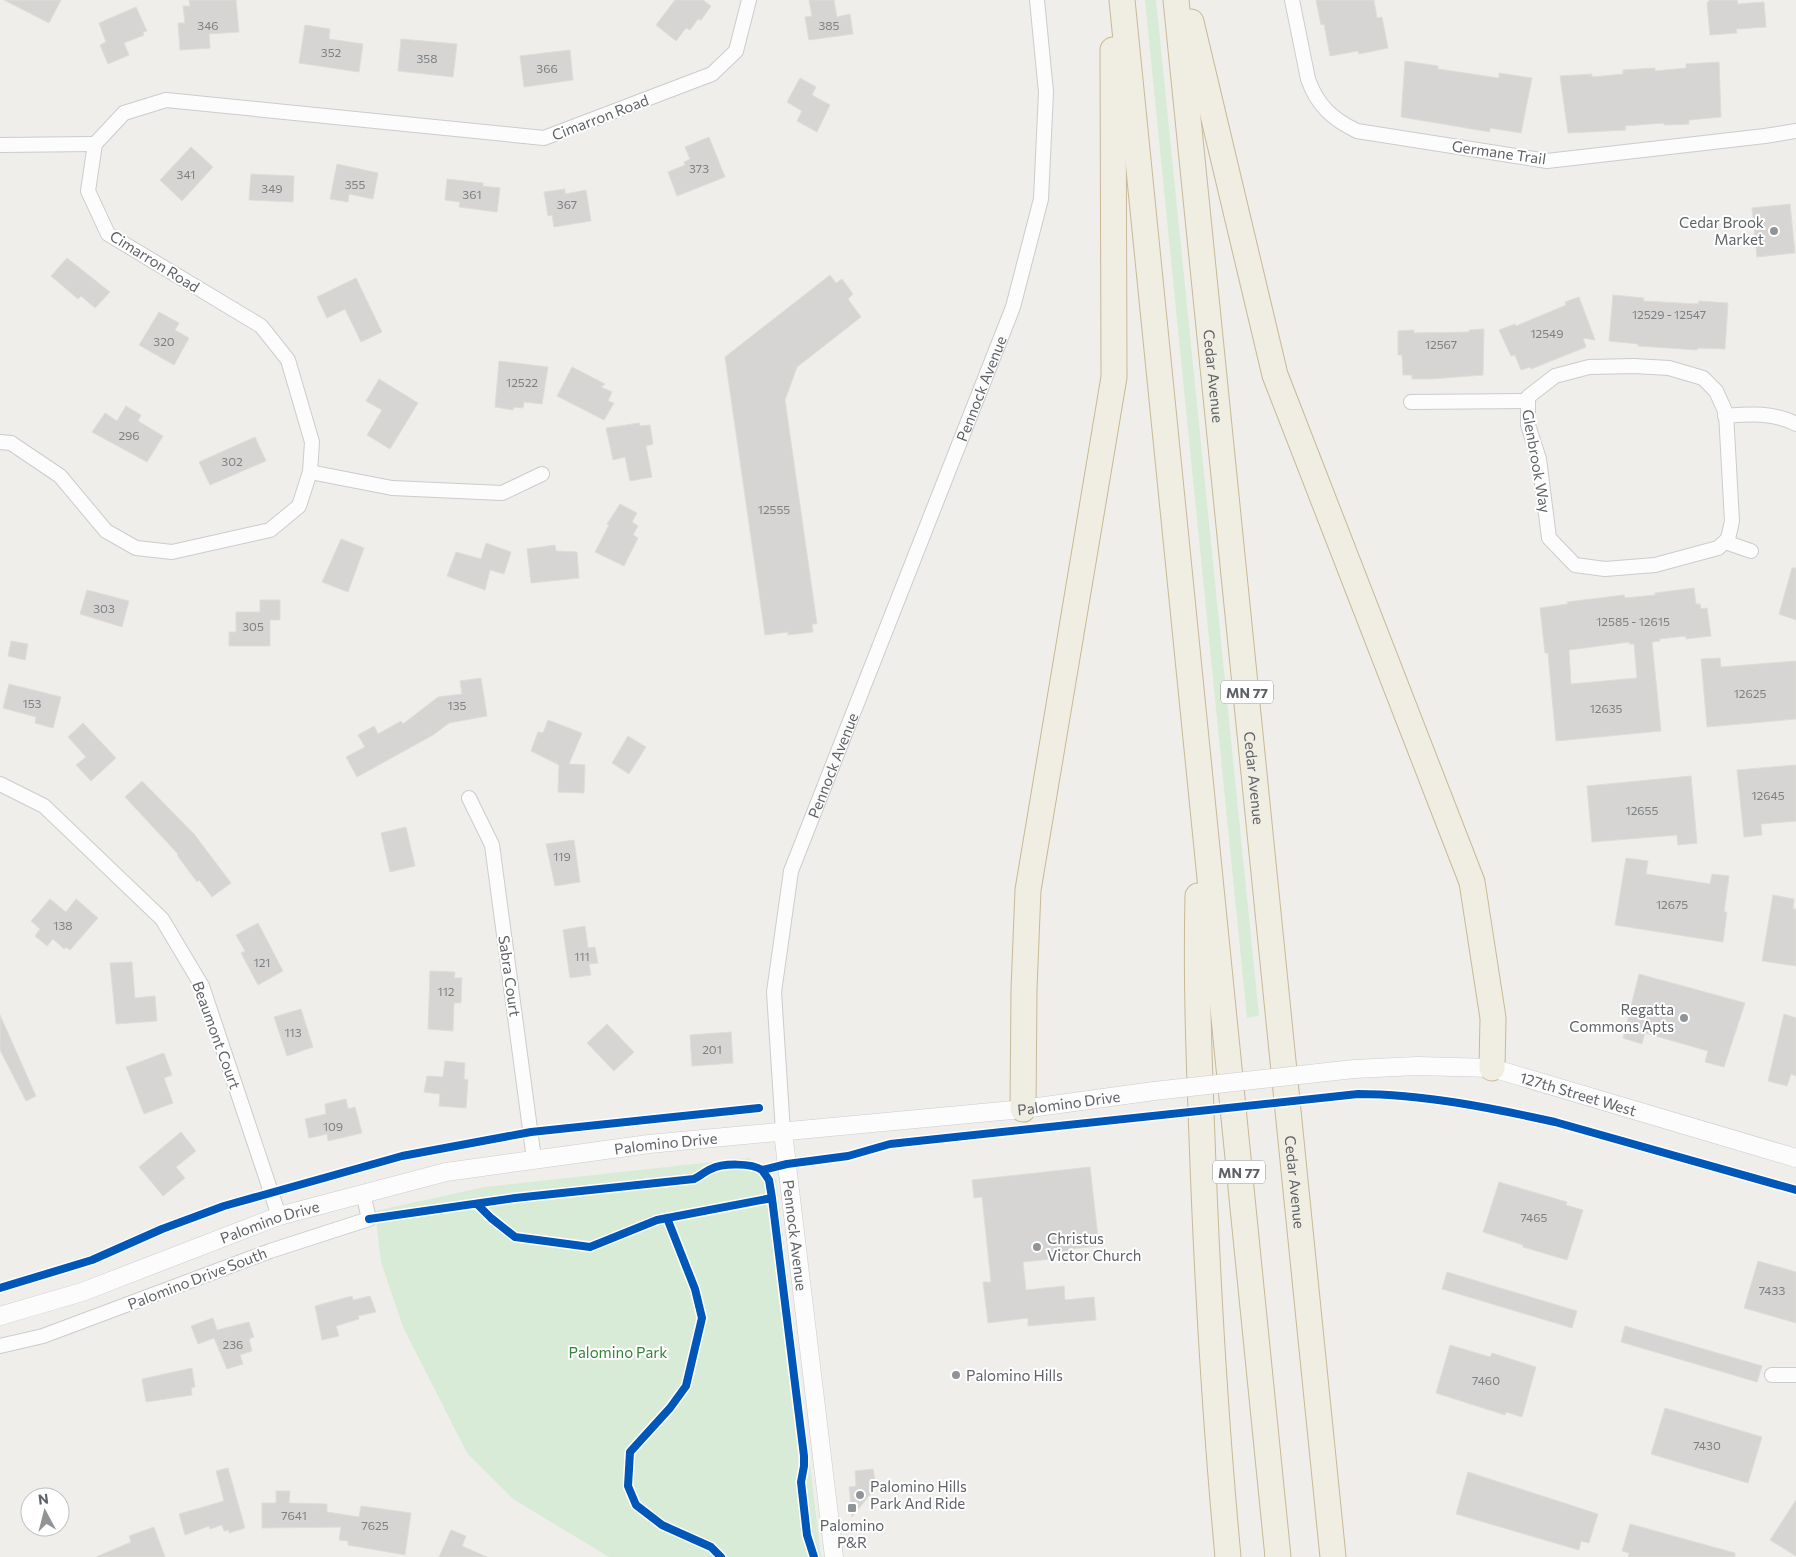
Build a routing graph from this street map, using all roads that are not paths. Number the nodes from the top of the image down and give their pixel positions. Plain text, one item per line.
1 (748, 0) edge
2 (1037, 0) edge
3 (1113, 0) edge
4 (1122, 0) edge
5 (1176, 0) edge
6 (1186, 0) edge
7 (1292, 0) edge
8 (1796, 131) edge
9 (94, 144) junction
10 (0, 145) edge
11 (1527, 401) junction
12 (1411, 402) dead end
13 (1725, 416) junction
14 (1796, 424) edge
15 (0, 442) edge
16 (310, 472) junction
17 (542, 474) dead end
18 (1725, 542) junction
19 (1751, 551) dead end
20 (0, 784) edge
21 (1200, 786) junction
22 (469, 798) dead end
23 (1492, 1068) junction
24 (1354, 1069) joint
25 (1023, 1108) junction
26 (783, 1132) junction
27 (1796, 1158) edge
28 (534, 1160) junction
29 (363, 1193) junction
30 (279, 1216) junction
31 (0, 1316) edge
32 (0, 1346) edge
33 (1772, 1375) dead end
34 (1796, 1375) edge
35 (1316, 1385) junction
36 (834, 1557) edge
37 (1228, 1557) edge
38 (1278, 1557) edge
39 (1333, 1557) edge
40 (1348, 1557) edge

1 - 9 street, Cimarron Road
2 - 26 street, Pennock Avenue
3 - 25 highway
4 - 21 highway, MN 77
5 - 35 highway, Cedar Avenue / MN 77
6 - 23 highway
7 - 8 street, Germane Trail
9 - 10 street
9 - 16 street, Cimarron Road
11 - 12 street, Glenbrook Way
11 - 13 street, Glenbrook Way
11 - 18 street, Glenbrook Way
13 - 14 street
13 - 18 street, Glenbrook Way
15 - 16 street, Cimarron Road
16 - 17 street
18 - 19 street
20 - 30 street, Beaumont Court
21 - 37 highway
21 - 38 highway, MN 77
22 - 28 street, Sabra Court
23 - 24 street, 127th Street West
23 - 27 street, 127th Street West
24 - 25 street, Palomino Drive, bridge
25 - 26 street, Palomino Drive
26 - 28 street, Palomino Drive
26 - 36 street, Pennock Avenue
28 - 29 street, Palomino Drive
29 - 30 street, Palomino Drive
29 - 32 street, Palomino Drive South
30 - 31 street, Palomino Drive
33 - 34 street
35 - 39 highway, Cedar Avenue / MN 77
35 - 40 highway

